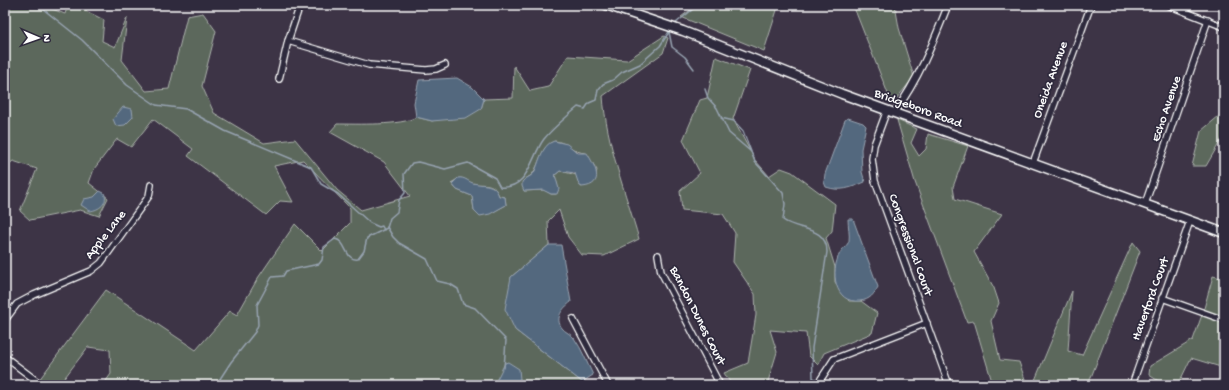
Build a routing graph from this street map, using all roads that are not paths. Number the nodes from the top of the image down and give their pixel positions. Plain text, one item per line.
1 (300, 5) edge
2 (606, 5) edge
3 (948, 5) edge
4 (1091, 5) edge
5 (1168, 5) edge
6 (1186, 8) edge
7 (1208, 20) junction
8 (1224, 28) edge
9 (288, 41) junction
10 (445, 65) dead end
11 (279, 79) dead end
12 (890, 112) junction
13 (1033, 163) junction
14 (151, 185) dead end
15 (1145, 204) junction
16 (1190, 220) junction
17 (1224, 233) edge
18 (658, 255) dead end
19 (1162, 298) junction
20 (573, 319) dead end
21 (5, 320) edge
22 (1224, 320) edge
23 (927, 324) junction
24 (5, 357) edge
25 (42, 385) edge
26 (608, 385) edge
27 (720, 385) edge
28 (817, 385) edge
29 (949, 385) edge
30 (1132, 385) edge

1 - 9 street
2 - 12 main road, Bridgeboro Road
3 - 12 street, Congressional Court
4 - 13 street, Oneida Avenue
5 - 6 street
6 - 7 street
7 - 8 street
7 - 15 street, Echo Avenue
9 - 10 street
9 - 11 street
12 - 13 main road, Bridgeboro Road
12 - 23 street, Congressional Court
13 - 15 main road, Bridgeboro Road
14 - 21 street, Apple Lane
15 - 16 main road, Bridgeboro Road
16 - 17 main road, Bridgeboro Road
16 - 19 street, Haverford Court
18 - 27 street, Bandon Dunes Court
19 - 22 street
19 - 30 street, Haverford Court
20 - 26 street
23 - 28 street
23 - 29 street, Congressional Court
24 - 25 street

